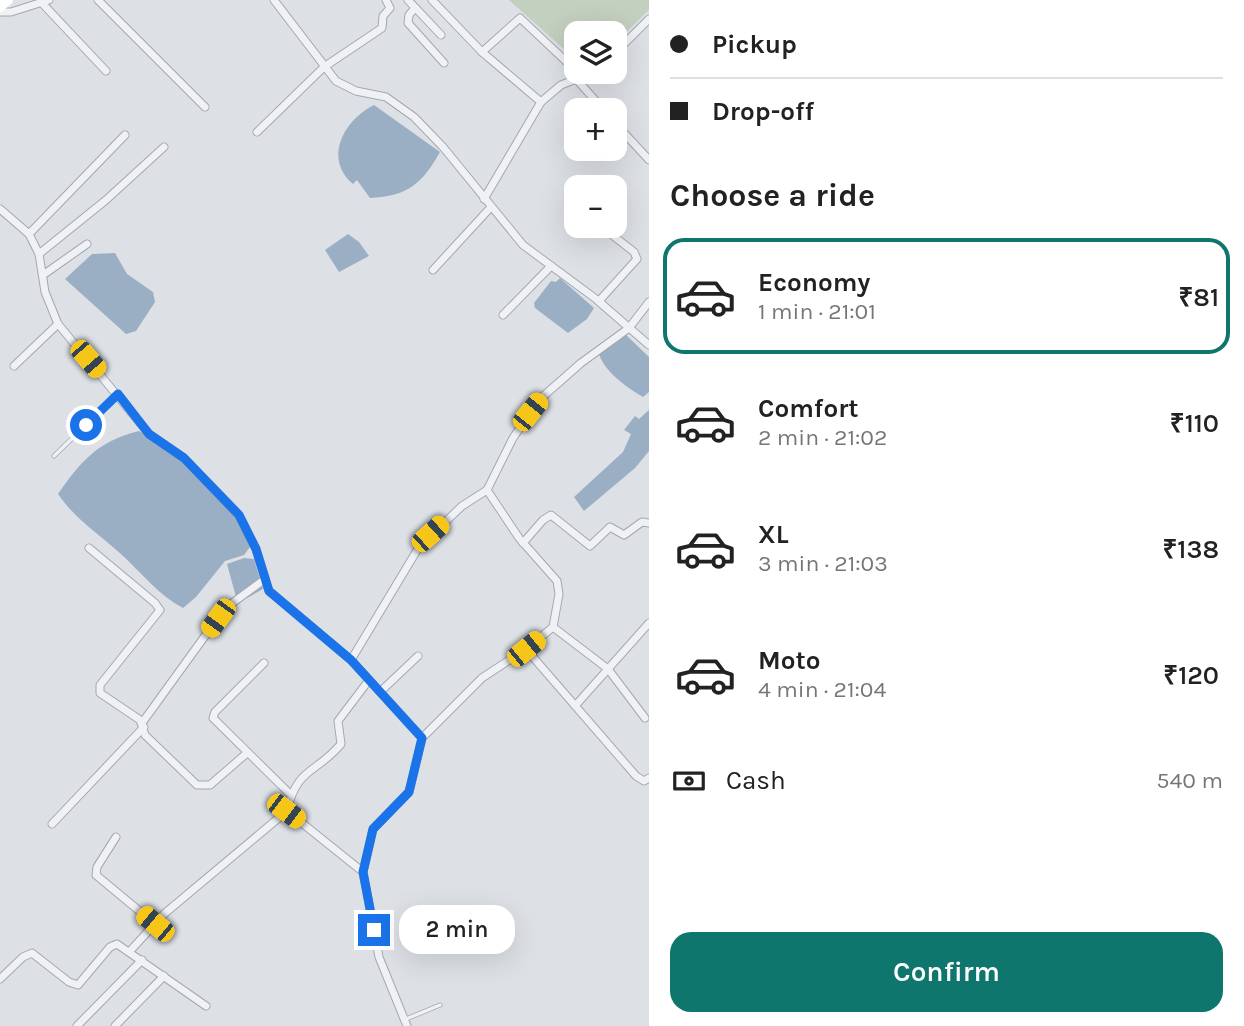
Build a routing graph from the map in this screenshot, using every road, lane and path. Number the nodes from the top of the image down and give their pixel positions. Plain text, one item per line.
1 (8, 0) edge
2 (98, 0) edge
3 (274, 0) edge
4 (386, 0) edge
5 (408, 0) edge
6 (432, 0) edge
7 (45, 1) edge
8 (415, 8) junction
9 (0, 9) edge
10 (646, 22) edge
11 (649, 31) edge
12 (441, 35) dead end
13 (627, 41) edge
14 (482, 52) junction
15 (564, 59) edge
16 (444, 63) dead end
17 (324, 67) junction
18 (106, 71) dead end
19 (564, 84) edge
20 (581, 84) edge
21 (593, 98) edge
22 (541, 102) junction
23 (205, 107) dead end
24 (257, 132) dead end
25 (125, 135) dead end
26 (627, 136) edge
27 (164, 147) dead end
28 (649, 160) edge
29 (484, 199) junction
30 (491, 207) junction
31 (0, 209) edge
32 (29, 234) junction
33 (615, 238) edge
34 (87, 244) dead end
35 (40, 254) junction
36 (551, 266) junction
37 (433, 270) dead end
38 (43, 275) junction
39 (599, 301) junction
40 (649, 302) edge
41 (503, 315) dead end
42 (58, 324) junction
43 (629, 328) junction
44 (649, 345) edge
45 (14, 366) dead end
46 (118, 394) junction
47 (54, 456) dead end
48 (487, 490) junction
49 (649, 523) edge
50 (523, 543) junction
51 (89, 548) dead end
52 (265, 579) junction
53 (649, 623) edge
54 (554, 627) junction
55 (526, 649) junction
56 (418, 656) dead end
57 (351, 660) junction
58 (264, 663) dead end
59 (608, 668) junction
60 (369, 680) junction
61 (380, 692) junction
62 (575, 706) junction
63 (645, 718) dead end
64 (143, 725) junction
65 (422, 738) junction
66 (247, 753) junction
67 (649, 778) edge
68 (290, 795) junction
69 (286, 811) junction
70 (52, 824) dead end
71 (116, 837) dead end
72 (363, 872) junction
73 (155, 924) junction
74 (130, 951) junction
75 (142, 960) junction
76 (164, 976) junction
77 (0, 979) edge
78 (440, 1005) dead end
79 (205, 1006) dead end
80 (406, 1023) edge
81 (77, 1026) edge
82 (115, 1026) edge

1 - 9 street
2 - 23 street
3 - 17 street
4 - 17 street
5 - 8 street
6 - 14 street
7 - 9 street
7 - 18 street
8 - 12 street
8 - 16 street
10 - 11 street
10 - 13 street
14 - 15 street
14 - 22 street
17 - 24 street
17 - 29 street
19 - 22 street
20 - 21 street
22 - 29 street
25 - 32 street
26 - 28 street
27 - 35 street
29 - 30 street
30 - 36 street
30 - 37 street
31 - 32 street
32 - 35 street
33 - 39 street
34 - 38 street
35 - 38 street
36 - 39 street
36 - 41 street
38 - 42 street
39 - 43 street
40 - 43 street
42 - 45 street
42 - 46 street
43 - 44 street
43 - 48 street
46 - 47 lane
46 - 52 street
48 - 50 street
48 - 57 street
49 - 50 street
50 - 54 street
51 - 64 street
52 - 57 street
52 - 64 street
53 - 59 street
54 - 55 street
54 - 59 street
55 - 62 street
55 - 65 street
56 - 61 street
57 - 60 street
58 - 66 street
59 - 62 street
59 - 63 street
60 - 61 street
60 - 68 street
61 - 65 street
62 - 67 street
64 - 66 street
64 - 70 street
65 - 72 street
66 - 68 street
68 - 69 street
69 - 72 street
69 - 73 street
71 - 73 street
72 - 80 street
73 - 74 street
74 - 75 street
74 - 77 street
75 - 76 street
75 - 81 street
76 - 79 street
76 - 82 street
78 - 80 lane

